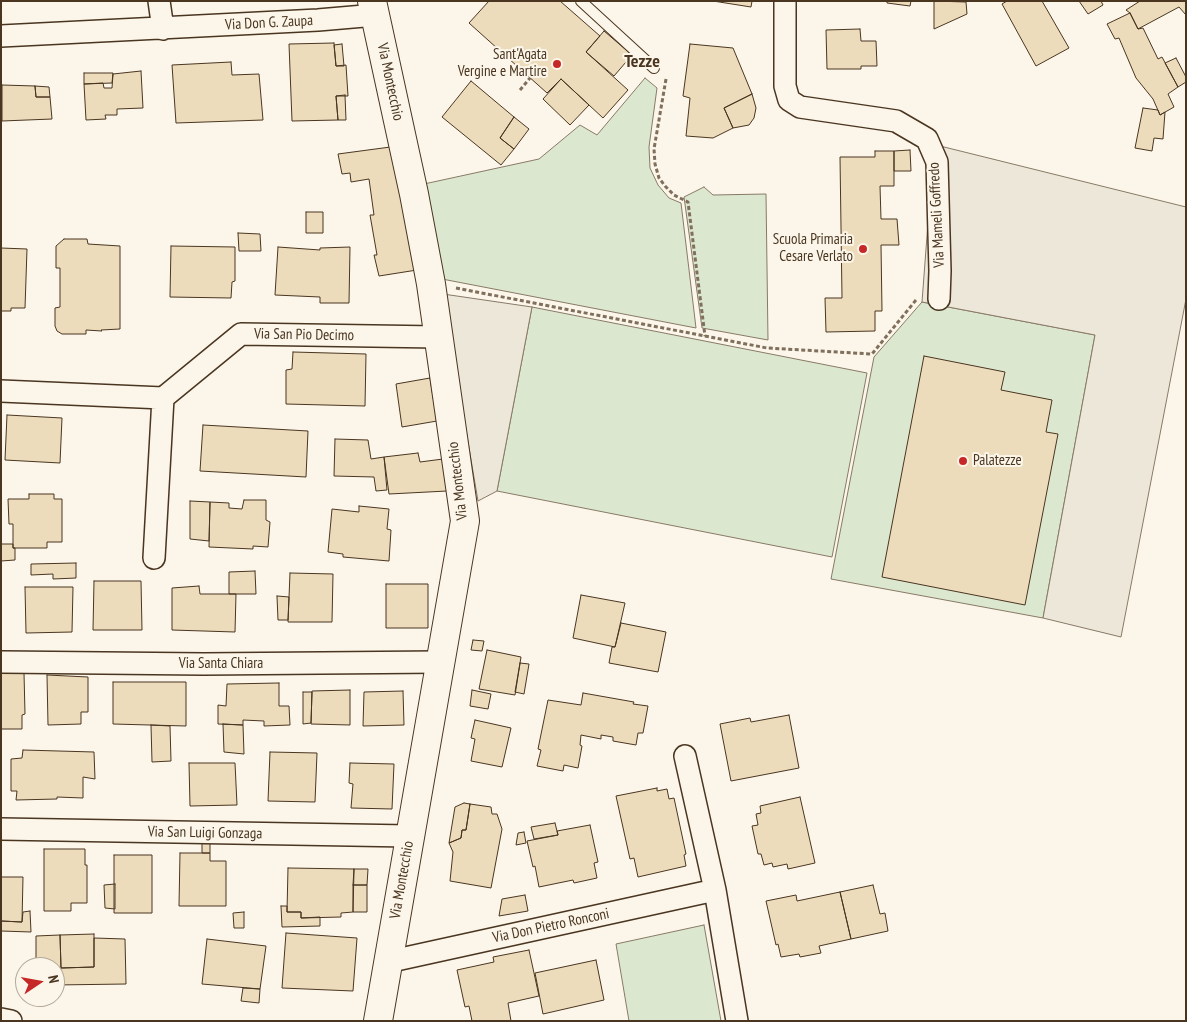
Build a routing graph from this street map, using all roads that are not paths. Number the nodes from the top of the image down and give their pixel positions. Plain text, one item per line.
1 (159, 1) edge
2 (784, 1) edge
3 (585, 3) edge
4 (374, 8) edge
5 (163, 29) junction
6 (1, 36) edge
7 (654, 68) road end
8 (940, 298) dead end
9 (438, 337) junction
10 (1, 391) edge
11 (163, 398) junction
12 (154, 558) dead end
13 (1, 662) edge
14 (440, 662) junction
15 (685, 756) dead end
16 (1, 829) edge
17 (409, 836) junction
18 (715, 890) junction
19 (387, 962) junction
20 (1, 1019) edge
21 (11, 1021) edge
22 (378, 1021) edge
23 (737, 1021) edge

1 - 5 street
2 - 8 street, Via Mameli Goffredo
3 - 7 lane
4 - 5 street, Via Don G. Zaupa
4 - 9 street, Via Montecchio
5 - 6 street, Via Don G. Zaupa
9 - 11 street, Via San Pio Decimo
9 - 14 street, Via Montecchio
10 - 11 street
11 - 12 street
13 - 14 street, Via Santa Chiara
14 - 17 street, Via Montecchio
15 - 18 street
16 - 17 street, Via San Luigi Gonzaga
17 - 19 street, Via Montecchio
18 - 19 street, Via Don Pietro Ronconi
18 - 23 street
19 - 22 street, Via Montecchio
20 - 21 street

